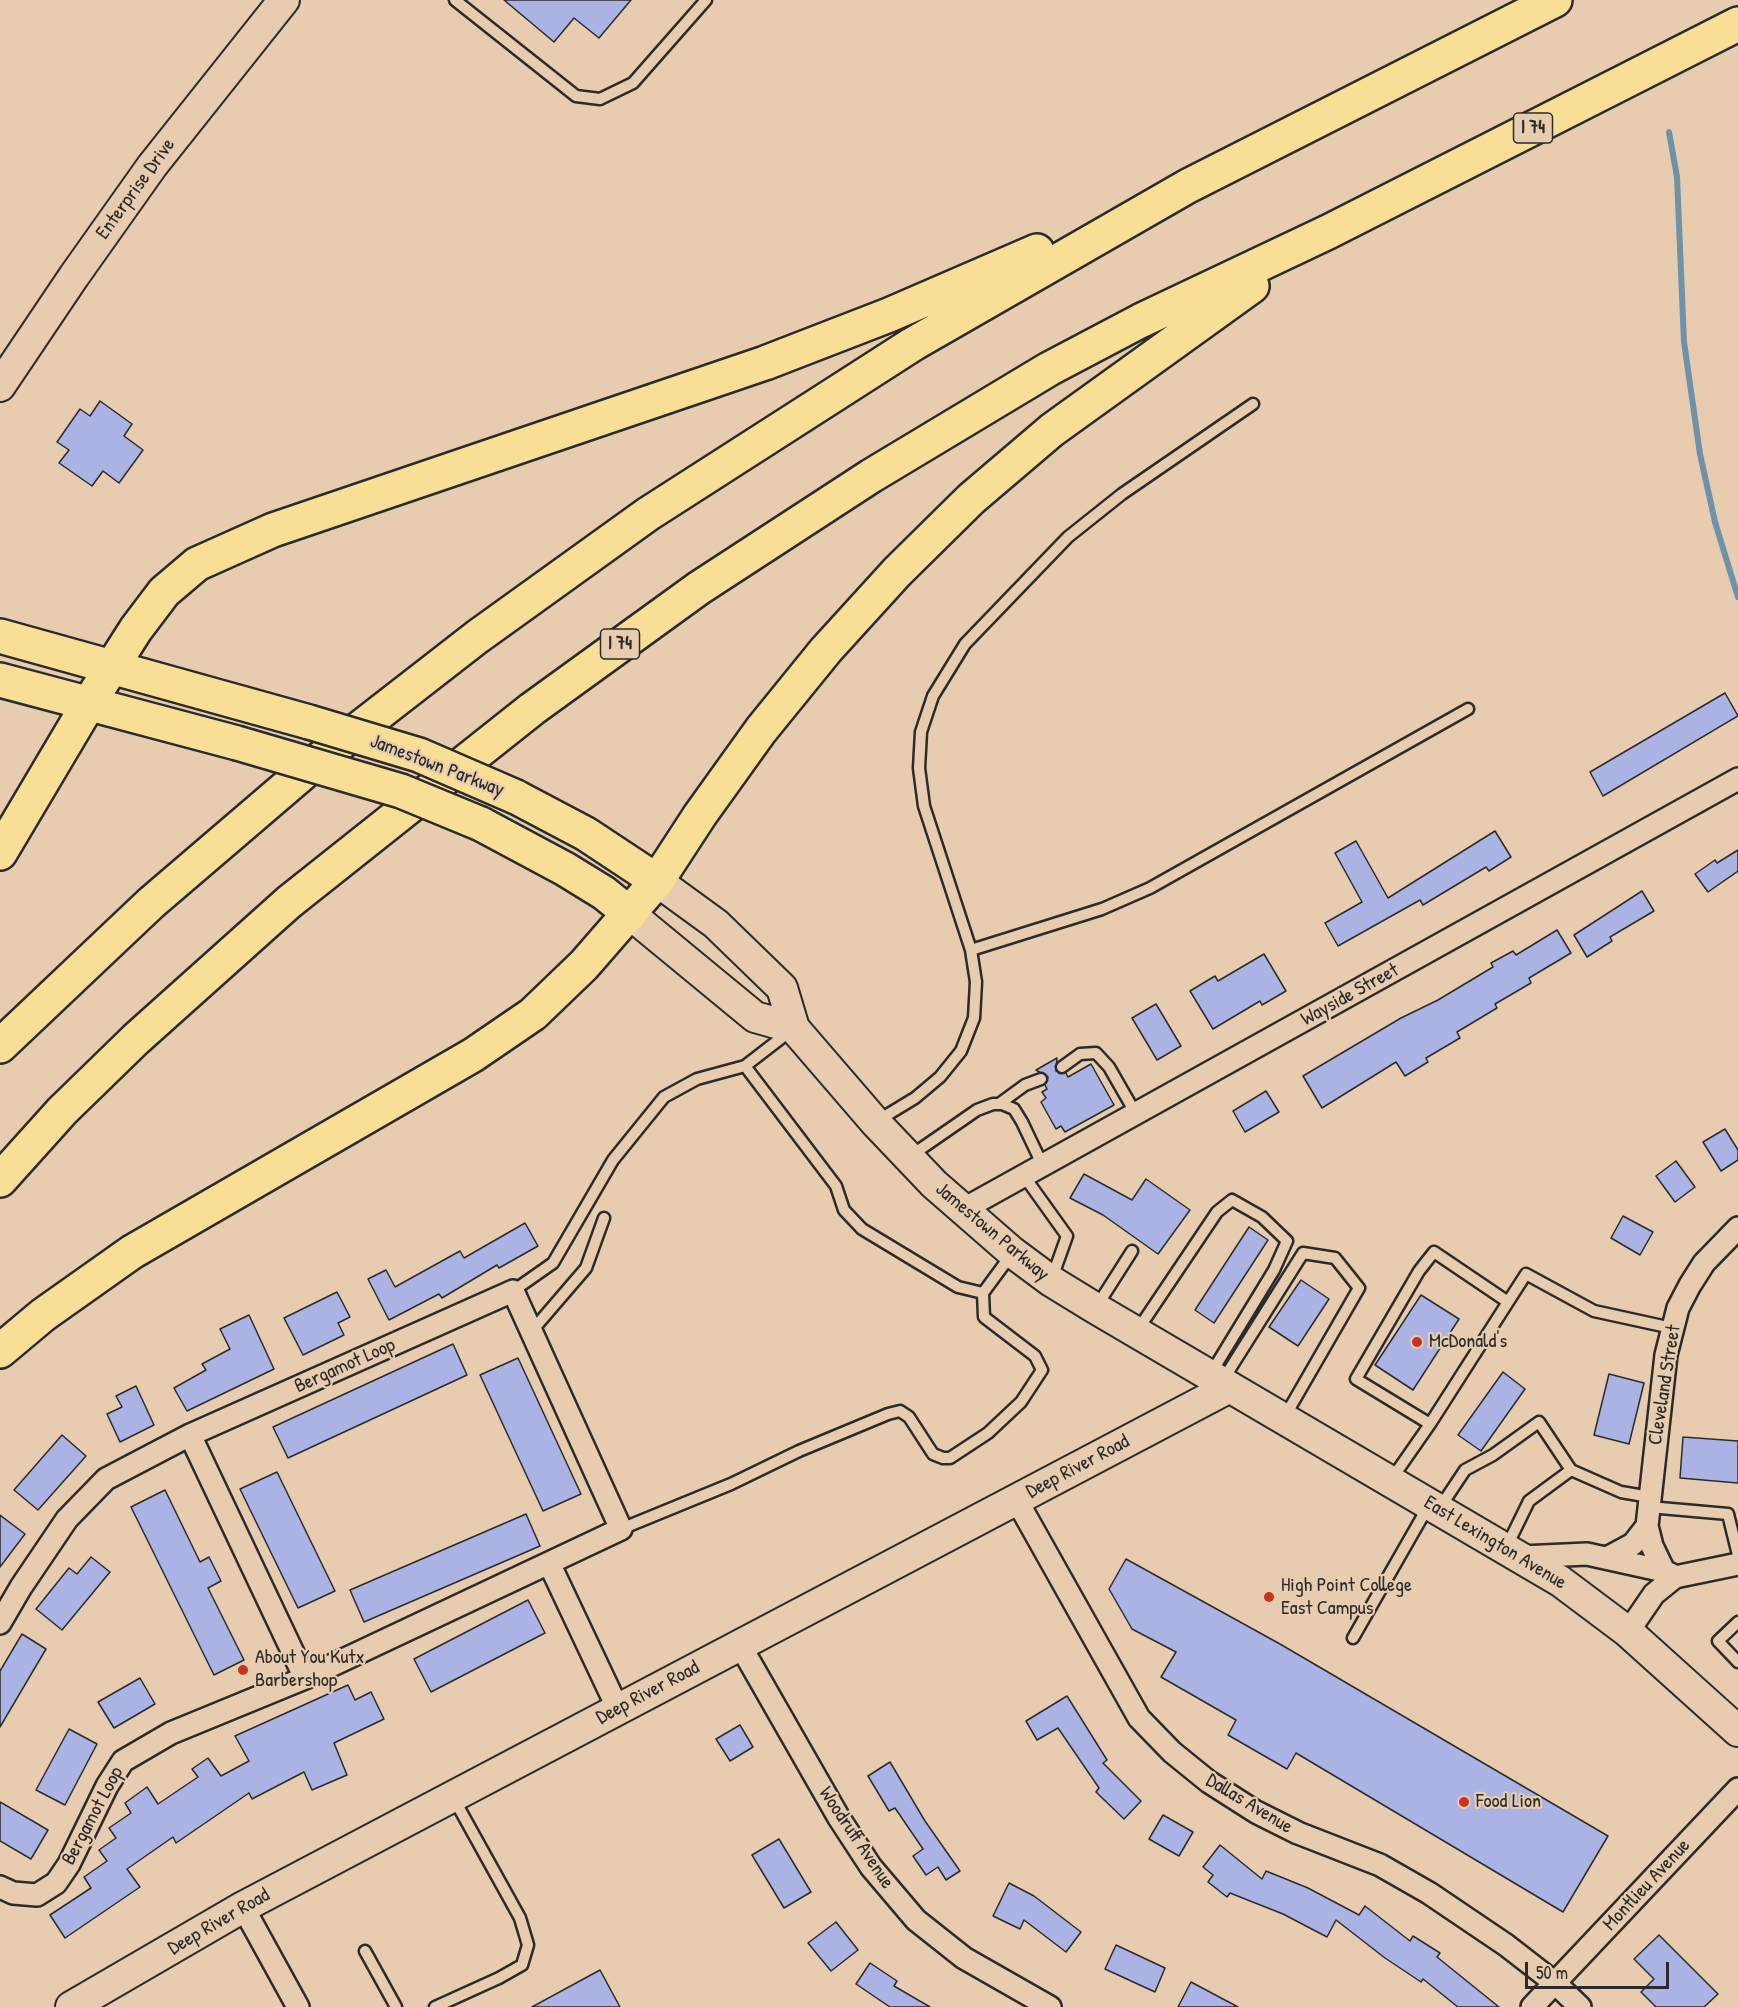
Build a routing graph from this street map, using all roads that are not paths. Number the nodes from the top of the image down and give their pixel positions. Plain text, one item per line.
1 (284, 0) edge
2 (454, 0) edge
3 (706, 0) edge
4 (1555, 0) edge
5 (1738, 24) edge
6 (1188, 186) junction
7 (1328, 232) junction
8 (0, 386) edge
9 (1253, 404) dead end
10 (0, 636) edge
11 (114, 666) junction
12 (0, 680) edge
13 (89, 703) junction
14 (1468, 709) dead end
15 (1738, 779) edge
16 (0, 853) edge
17 (657, 881) junction
18 (630, 914) junction
19 (971, 950) junction
20 (794, 1028) junction
21 (0, 1046) edge
22 (745, 1066) junction
23 (1062, 1066) dead end
24 (1041, 1079) dead end
25 (999, 1104) junction
26 (1136, 1114) junction
27 (875, 1122) junction
28 (908, 1158) junction
29 (1043, 1166) junction
30 (1024, 1176) junction
31 (0, 1180) edge
32 (962, 1210) junction
33 (604, 1218) dead end
34 (1738, 1228) edge
35 (1132, 1251) dead end
36 (1012, 1252) junction
37 (1051, 1281) junction
38 (513, 1291) junction
39 (983, 1293) junction
40 (1508, 1302) junction
41 (1095, 1308) junction
42 (1672, 1328) junction
43 (1137, 1331) junction
44 (531, 1332) junction
45 (0, 1352) edge
46 (1220, 1382) junction
47 (1284, 1418) junction
48 (1430, 1424) junction
49 (190, 1436) junction
50 (1571, 1470) junction
51 (1391, 1480) junction
52 (1016, 1499) junction
53 (1434, 1507) junction
54 (1649, 1510) junction
55 (621, 1529) junction
56 (1513, 1553) junction
57 (1738, 1555) edge
58 (1608, 1558) junction
59 (549, 1563) junction
60 (1738, 1564) edge
61 (1669, 1574) junction
62 (0, 1623) edge
63 (1737, 1624) edge
64 (1628, 1632) junction
65 (1353, 1638) dead end
66 (740, 1645) junction
67 (1738, 1662) edge
68 (305, 1678) junction
69 (618, 1709) junction
70 (1738, 1731) edge
71 (1738, 1789) edge
72 (453, 1796) junction
73 (0, 1887) edge
74 (243, 1907) junction
75 (365, 1951) dead end
76 (1555, 1983) junction
77 (71, 2007) edge
78 (298, 2007) edge
79 (396, 2007) edge
80 (435, 2007) edge
81 (1050, 2007) edge
82 (1532, 2007) edge
83 (1580, 2007) edge

1 - 8 street, Enterprise Drive
2 - 3 lane
4 - 6 main road
5 - 7 main road, I 74
6 - 11 main road
6 - 21 main road
7 - 17 main road
7 - 31 main road, I 74
9 - 19 lane
10 - 11 main road, Jamestown Parkway
11 - 13 main road
11 - 17 main road, Jamestown Parkway, bridge
12 - 13 main road, Jamestown Parkway
13 - 16 main road
13 - 18 main road, Jamestown Parkway, bridge
14 - 19 lane
15 - 26 street, Wayside Street
17 - 18 main road
17 - 20 street, Jamestown Parkway
18 - 20 street, Jamestown Parkway
18 - 45 main road
19 - 27 lane
20 - 22 lane
20 - 27 street, Jamestown Parkway
22 - 38 lane
22 - 39 lane
23 - 26 lane
24 - 25 lane
25 - 28 lane
25 - 29 lane
26 - 29 street, Wayside Street
27 - 28 street, Jamestown Parkway
28 - 32 street, Jamestown Parkway
29 - 30 street, Wayside Street
30 - 32 street, Wayside Street
30 - 37 lane
32 - 36 street, Jamestown Parkway
33 - 44 lane
34 - 42 street, Cleveland Street
35 - 41 lane
36 - 37 street, Jamestown Parkway
36 - 39 lane
37 - 41 street, Jamestown Parkway
38 - 44 street
38 - 49 street, Bergamot Loop
39 - 55 lane, Bergamot Loop
40 - 42 lane
40 - 48 lane
40 - 48 lane
41 - 43 street, Jamestown Parkway
42 - 54 street, Cleveland Street
43 - 46 street, Jamestown Parkway
43 - 46 lane
44 - 55 street
46 - 47 street, East Lexington Avenue
46 - 47 lane
46 - 52 street, Deep River Road
47 - 51 street, East Lexington Avenue
48 - 51 lane
49 - 62 street, Bergamot Loop
49 - 68 street
50 - 53 lane
50 - 54 lane
50 - 56 lane
51 - 53 street, East Lexington Avenue
52 - 66 street, Deep River Road
52 - 76 street, Dallas Avenue
53 - 56 street, East Lexington Avenue
53 - 65 lane
54 - 57 lane
54 - 58 street
54 - 61 street, Cleveland Street
55 - 59 street, Bergamot Loop
56 - 58 street
56 - 64 street, East Lexington Avenue
58 - 61 street
59 - 68 street, Bergamot Loop
59 - 69 street
60 - 61 street
61 - 64 street
63 - 67 lane
64 - 70 street, East Lexington Avenue
66 - 69 street, Deep River Road
66 - 81 street, Woodruff Avenue
68 - 73 street, Bergamot Loop
69 - 72 street, Deep River Road
71 - 76 street, Montlieu Avenue
72 - 74 street, Deep River Road
72 - 80 lane
74 - 77 street, Deep River Road
74 - 78 street
75 - 79 lane
76 - 82 street, Montlieu Avenue
76 - 83 street, Dallas Avenue

